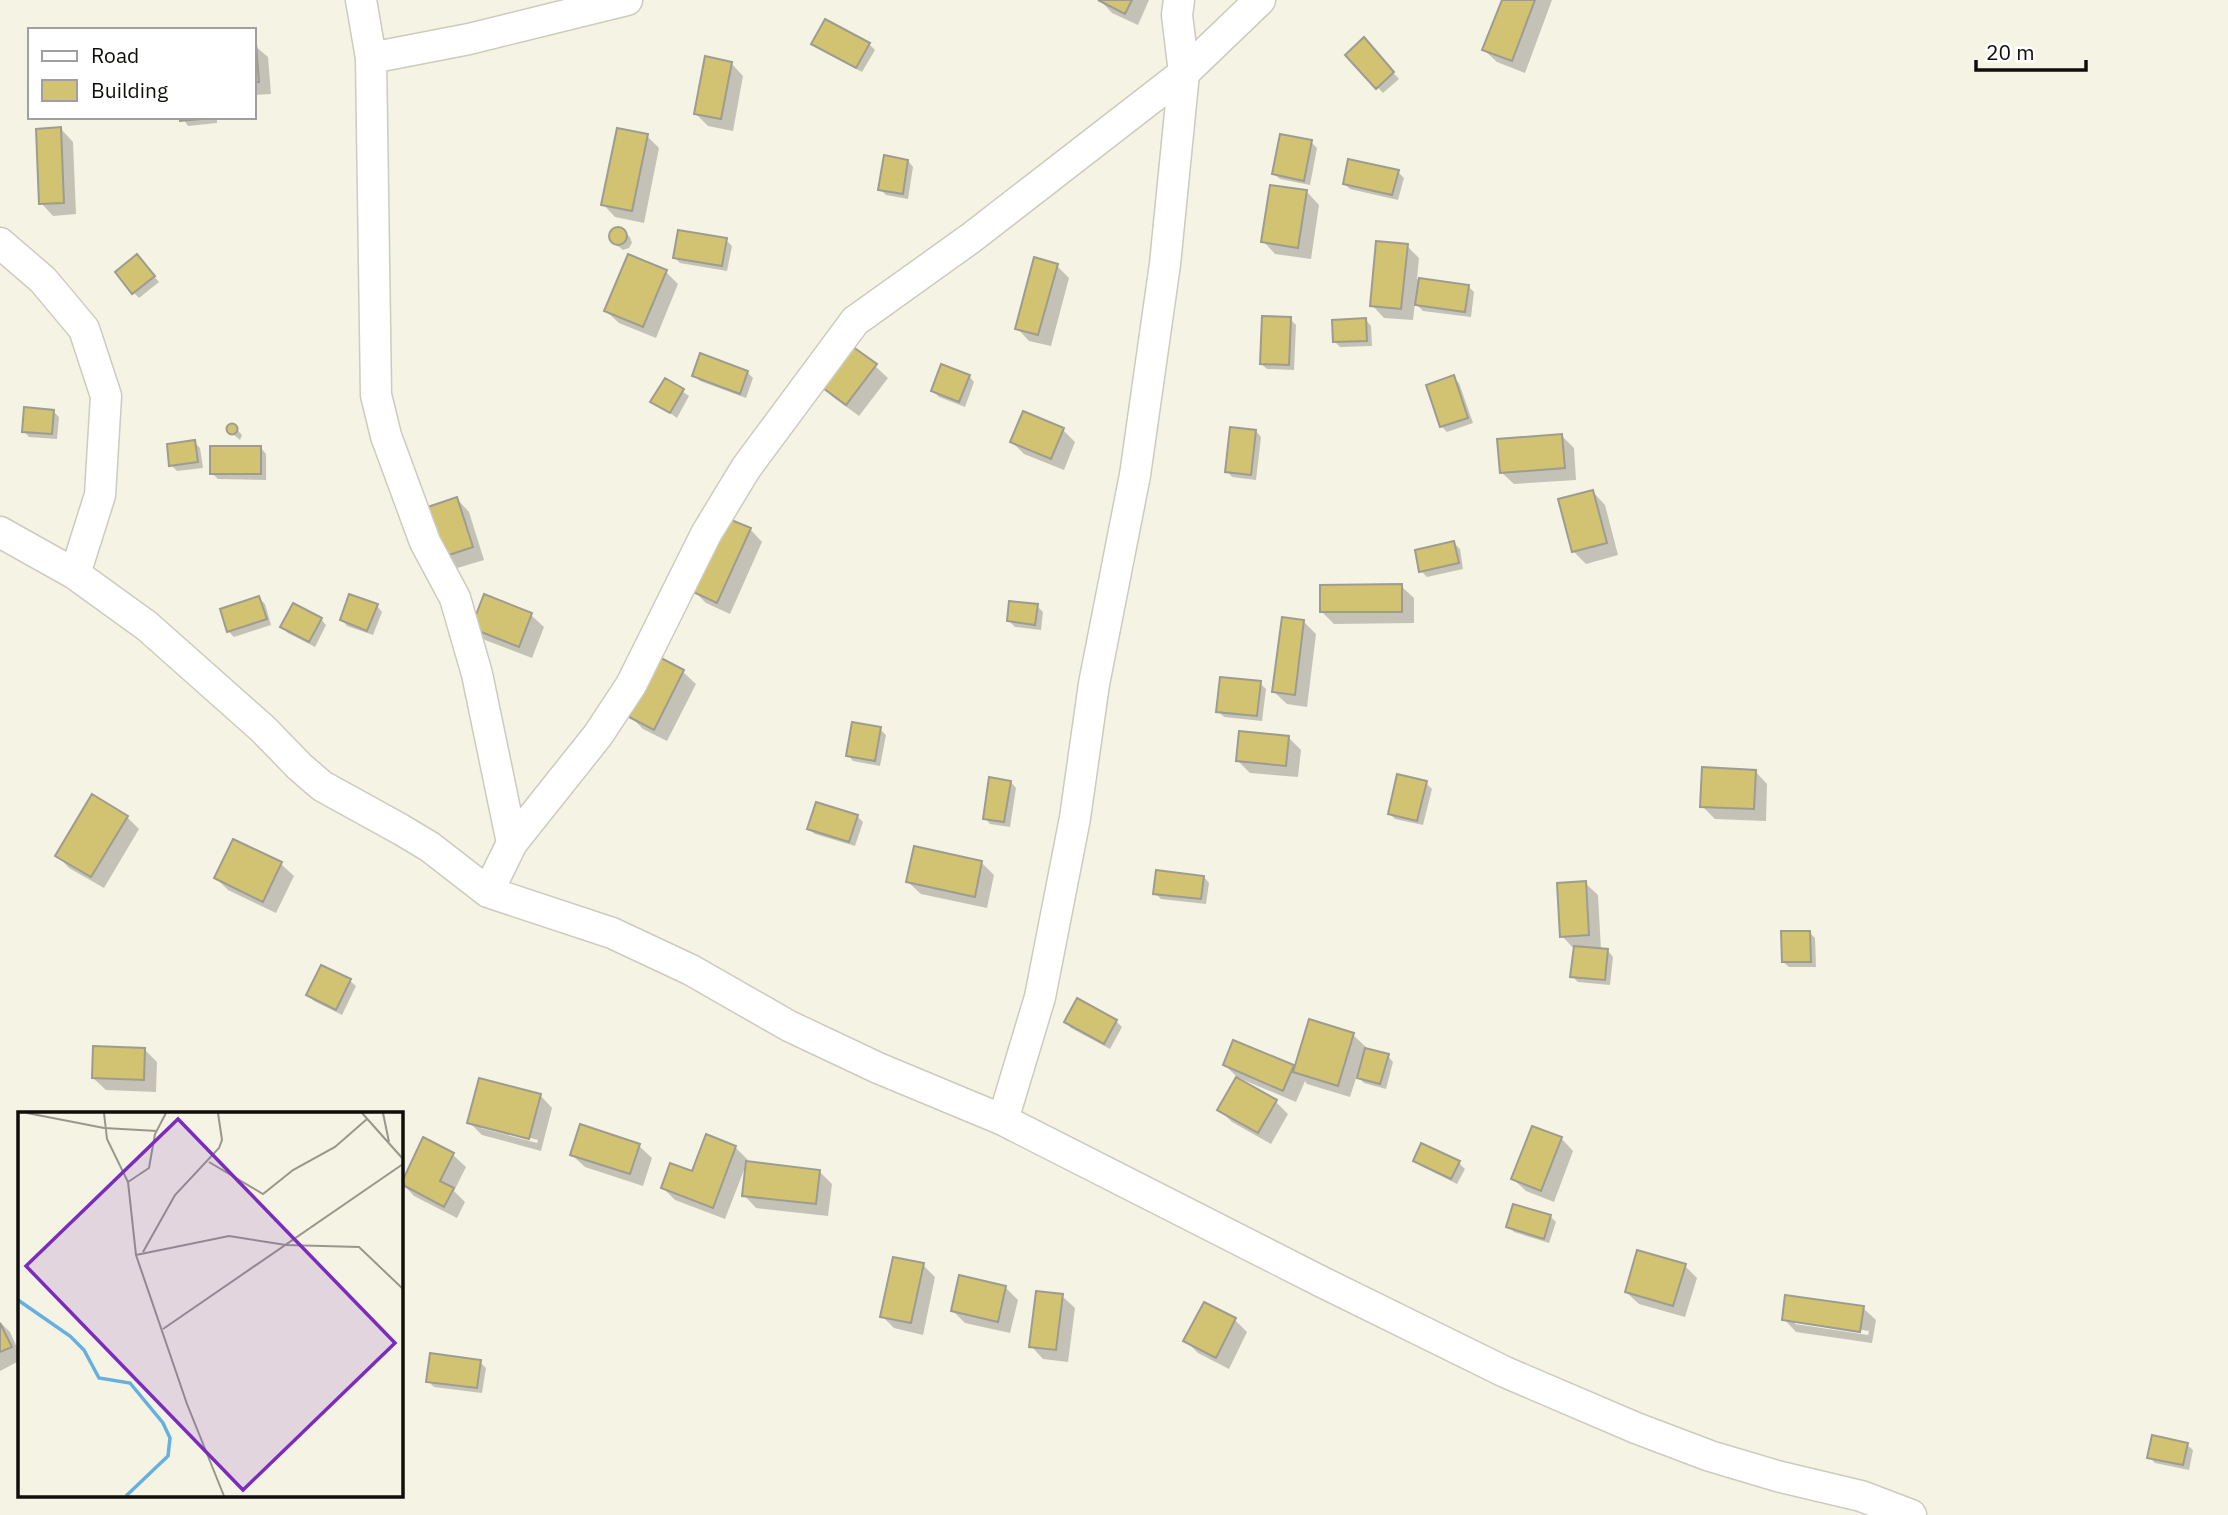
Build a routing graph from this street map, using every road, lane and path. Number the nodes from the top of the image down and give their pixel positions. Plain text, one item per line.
1 (361, 0) edge
2 (627, 0) edge
3 (1179, 0) edge
4 (1259, 0) edge
5 (370, 58) junction
6 (1184, 73) junction
7 (0, 243) edge
8 (0, 532) edge
9 (75, 574) junction
10 (512, 844) junction
11 (488, 892) junction
12 (1003, 1120) junction
13 (1911, 1515) edge

1 - 5 street
2 - 5 street
3 - 6 street
4 - 6 street
5 - 10 street
6 - 10 street
6 - 12 street
7 - 9 street
8 - 9 street
9 - 11 street
10 - 11 street
11 - 12 street
12 - 13 street

